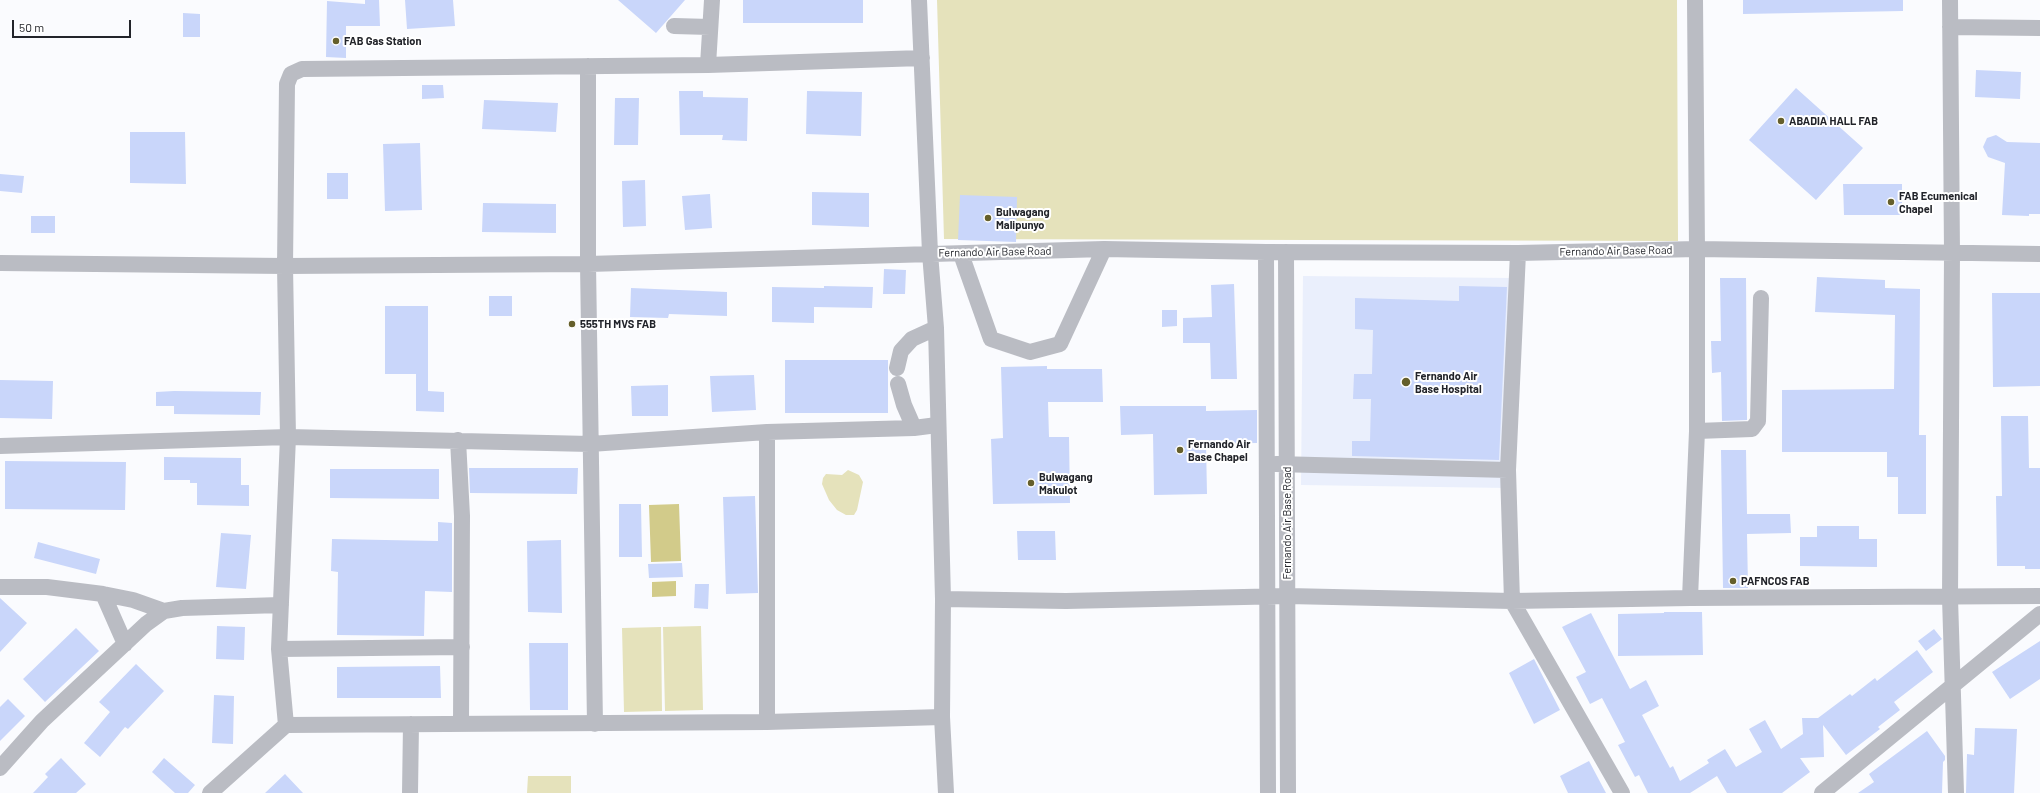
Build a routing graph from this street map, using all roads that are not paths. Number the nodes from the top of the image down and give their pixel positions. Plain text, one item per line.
1 (712, 0) edge
2 (919, 0) edge
3 (1695, 0) edge
4 (1950, 0) edge
5 (674, 26) dead end
6 (710, 26) junction
7 (1950, 27) junction
8 (2040, 28) edge
9 (922, 58) junction
10 (708, 65) junction
11 (588, 66) junction
12 (1104, 249) junction
13 (1697, 249) junction
14 (1266, 252) junction
15 (1286, 252) junction
16 (930, 253) junction
17 (1518, 253) junction
18 (1952, 253) junction
19 (961, 254) junction
20 (2040, 254) edge
21 (0, 263) edge
22 (588, 264) junction
23 (285, 266) junction
24 (1761, 298) dead end
25 (1266, 318) junction
26 (1287, 318) junction
27 (936, 328) junction
28 (897, 368) dead end
29 (898, 384) dead end
30 (937, 425) junction
31 (914, 428) junction
32 (1697, 431) junction
33 (767, 432) junction
34 (288, 437) junction
35 (458, 440) junction
36 (590, 444) junction
37 (0, 446) edge
38 (1266, 464) junction
39 (1287, 464) junction
40 (1508, 470) junction
41 (0, 587) edge
42 (103, 594) junction
43 (1267, 596) junction
44 (1288, 596) junction
45 (2040, 596) edge
46 (1690, 598) junction
47 (1950, 598) junction
48 (943, 599) junction
49 (1512, 601) junction
50 (280, 605) junction
51 (164, 611) junction
52 (2040, 614) edge
53 (125, 644) junction
54 (462, 647) junction
55 (279, 649) junction
56 (1953, 684) junction
57 (942, 717) junction
58 (767, 722) junction
59 (461, 723) junction
60 (411, 724) junction
61 (595, 724) junction
62 (286, 725) junction
63 (0, 768) edge
64 (210, 793) edge
65 (410, 793) edge
66 (946, 793) edge
67 (1268, 793) edge
68 (1288, 793) edge
69 (1622, 793) edge
70 (1822, 793) edge
71 (1956, 793) edge

1 - 6 street
2 - 9 street, Fernando Air Base Road
3 - 13 street
4 - 7 street
5 - 6 street
6 - 10 street
7 - 8 street
7 - 18 street
9 - 10 street
9 - 16 street, Fernando Air Base Road
10 - 11 street
11 - 22 street
11 - 23 street
12 - 14 street, Fernando Air Base Road
12 - 19 street, Fernando Air Base Road
12 - 19 street
13 - 17 street, Fernando Air Base Road
13 - 18 street, Fernando Air Base Road
13 - 32 street
14 - 15 street, Fernando Air Base Road
14 - 25 street, Fernando Air Base Road
15 - 17 street, Fernando Air Base Road
15 - 26 street, Fernando Air Base Road
16 - 19 street, Fernando Air Base Road
16 - 22 street
16 - 27 street
17 - 40 street
18 - 20 street, Fernando Air Base Road
18 - 47 street
21 - 23 street
22 - 23 street
22 - 36 street
23 - 34 street
24 - 32 street
25 - 26 street
25 - 38 street, Fernando Air Base Road
26 - 39 street, Fernando Air Base Road
27 - 28 street
27 - 30 street
29 - 31 street
30 - 31 street
30 - 48 street
31 - 33 street
32 - 46 street
33 - 36 street
33 - 58 street
34 - 35 street
34 - 37 street
34 - 50 street
35 - 36 street
35 - 54 street
36 - 61 street
38 - 39 street
38 - 43 street, Fernando Air Base Road
39 - 40 street
39 - 44 street, Fernando Air Base Road
40 - 49 street
41 - 42 street
42 - 51 street
42 - 53 street
43 - 44 street
43 - 48 street
43 - 67 street, Fernando Air Base Road
44 - 49 street
44 - 68 street, Fernando Air Base Road
45 - 47 street
46 - 47 street
46 - 49 street
47 - 56 street
48 - 57 street
49 - 69 street
50 - 51 street
50 - 55 street
51 - 53 street
52 - 56 street
53 - 63 street
54 - 55 street
54 - 59 street
55 - 62 street
56 - 70 street
56 - 71 street
57 - 58 street
57 - 66 street
58 - 61 street
59 - 60 street
59 - 61 street
60 - 62 street
60 - 65 street
62 - 64 street

